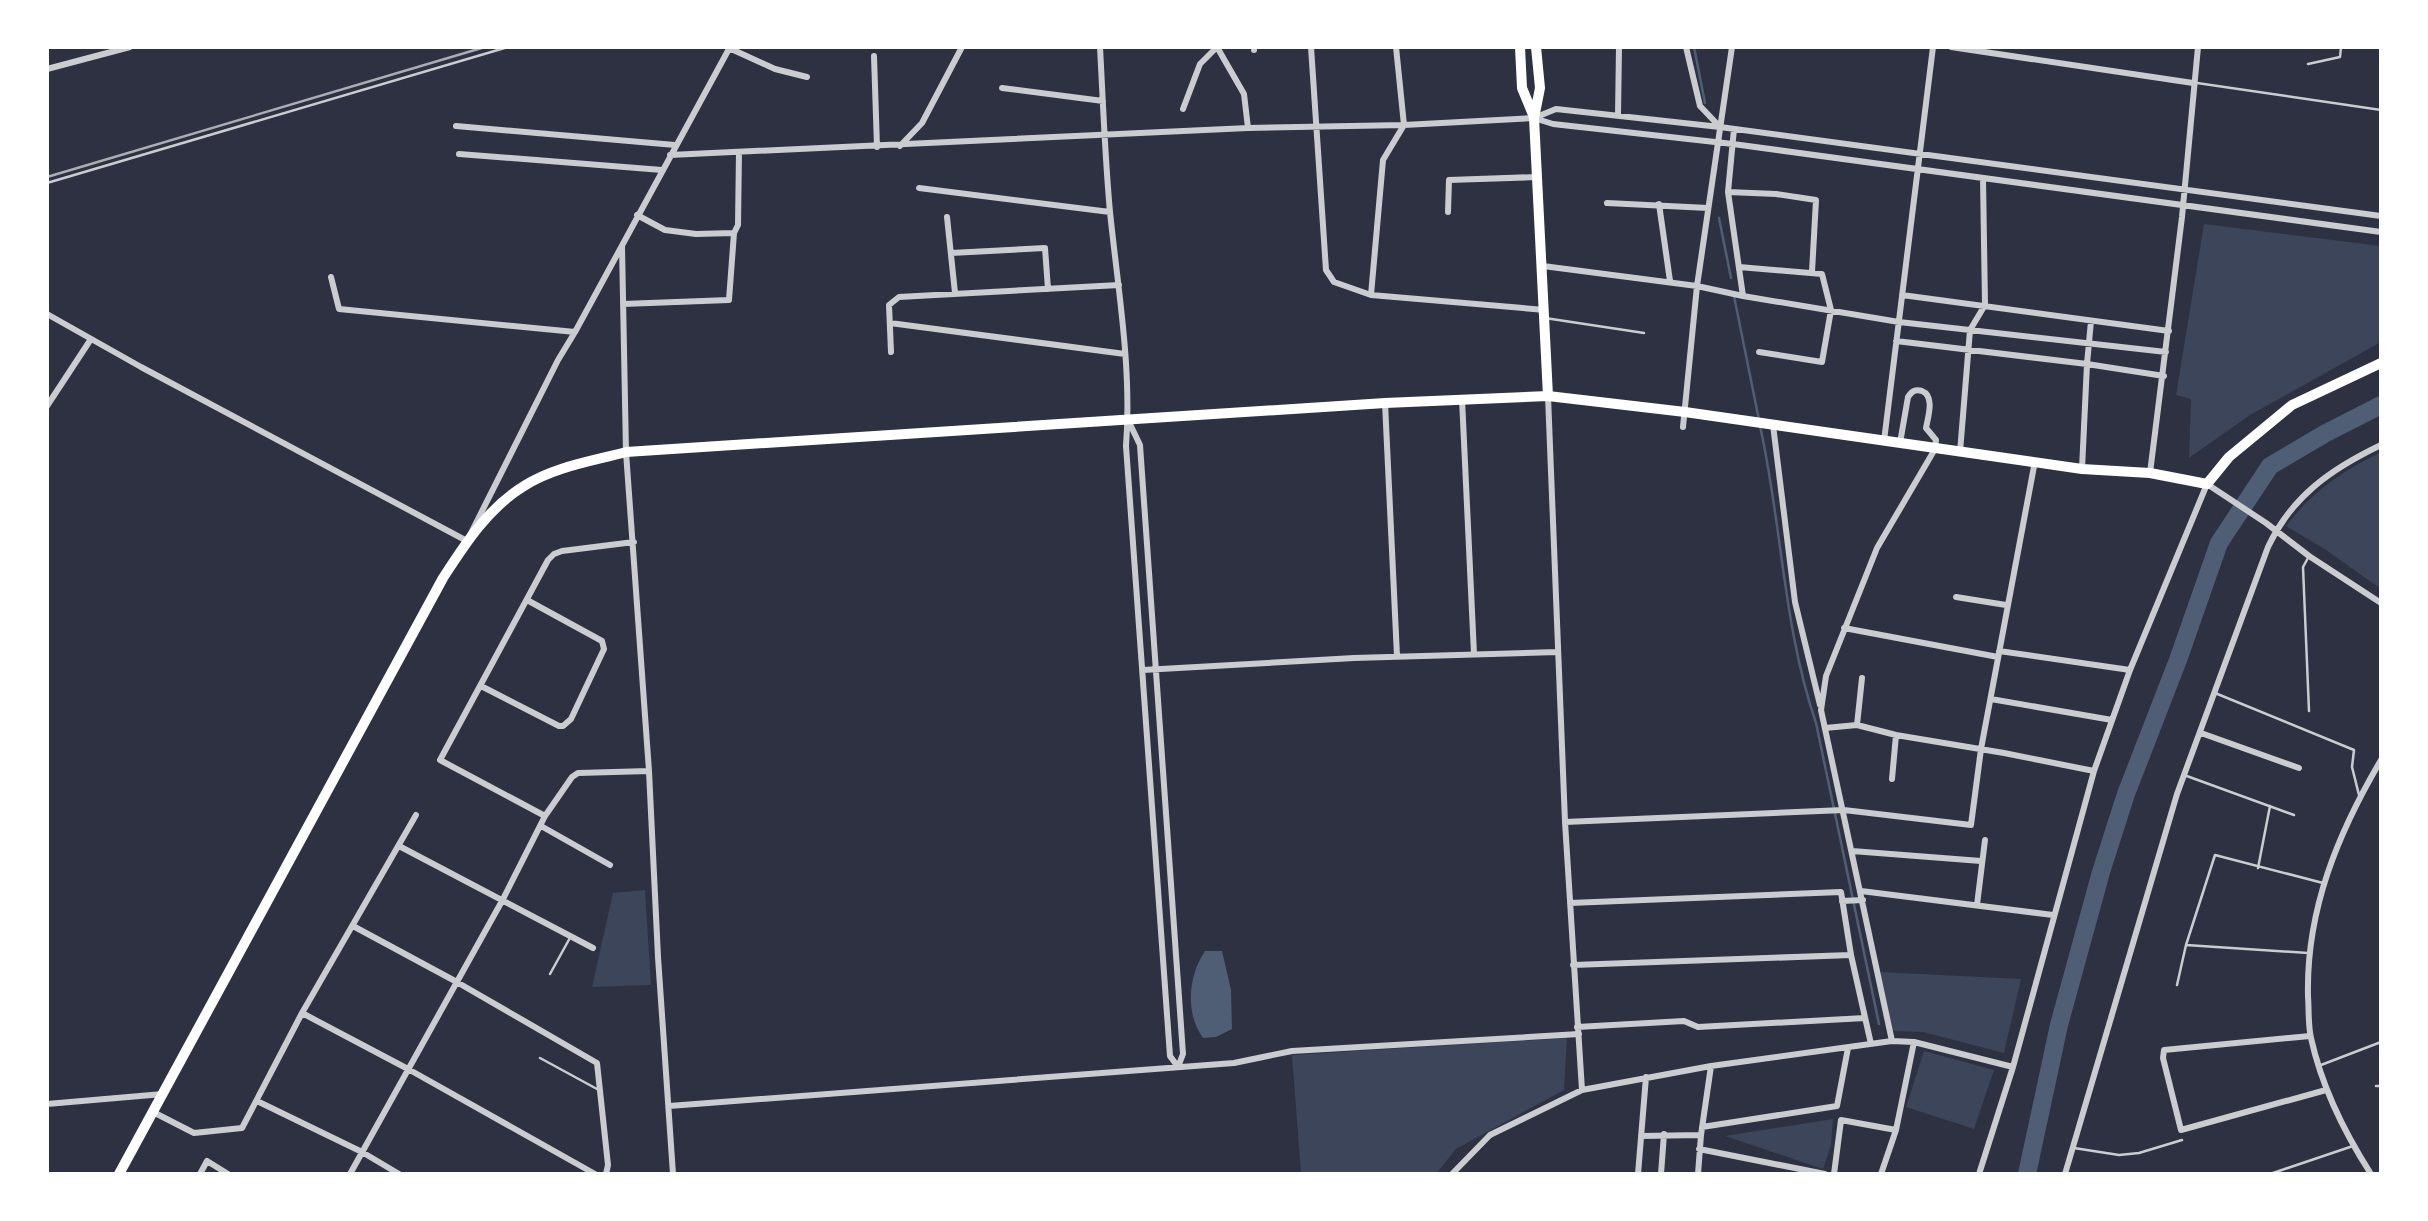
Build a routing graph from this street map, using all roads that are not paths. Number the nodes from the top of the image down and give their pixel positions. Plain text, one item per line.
1 (130, 47) edge
2 (508, 47) edge
3 (962, 47) edge
4 (1100, 47) edge
5 (1217, 47) edge
6 (1311, 47) edge
7 (1396, 47) edge
8 (1520, 47) edge
9 (1536, 47) edge
10 (1619, 47) edge
11 (1686, 47) edge
12 (1732, 47) edge
13 (1933, 47) edge
14 (1951, 47) edge
15 (2198, 47) edge
16 (2341, 47) edge
17 (729, 48) edge
18 (874, 56) dead end
19 (2308, 64) dead end
20 (47, 69) edge
21 (807, 78) dead end
22 (2193, 83) junction
23 (1002, 88) dead end
24 (1103, 100) junction
25 (1183, 109) dead end
26 (2381, 110) edge
27 (1618, 115) junction
28 (1534, 118) junction
29 (1404, 125) junction
30 (456, 126) dead end
31 (1316, 127) junction
32 (1720, 127) junction
33 (1248, 128) junction
34 (1734, 129) junction
35 (1105, 136) junction
36 (1717, 142) junction
37 (1733, 144) junction
38 (675, 145) junction
39 (877, 146) junction
40 (900, 146) junction
41 (739, 152) junction
42 (1919, 153) junction
43 (459, 154) dead end
44 (670, 155) junction
45 (1917, 169) junction
46 (662, 170) junction
47 (1537, 177) junction
48 (1983, 178) junction
49 (47, 183) edge
50 (919, 188) dead end
51 (2183, 189) junction
52 (1728, 192) junction
53 (1607, 203) dead end
54 (1659, 204) junction
55 (2183, 205) junction
56 (1708, 208) junction
57 (1110, 212) junction
58 (1448, 212) dead end
59 (638, 215) junction
60 (2381, 216) edge
61 (947, 217) dead end
62 (2381, 232) edge
63 (734, 233) junction
64 (622, 243) junction
65 (951, 253) junction
66 (1543, 266) junction
67 (1739, 267) junction
68 (1812, 272) junction
69 (331, 277) dead end
70 (1670, 281) junction
71 (1119, 285) junction
72 (1697, 286) junction
73 (1048, 289) junction
74 (954, 293) junction
75 (1371, 295) junction
76 (1902, 295) junction
77 (1741, 296) junction
78 (623, 304) junction
79 (1985, 305) junction
80 (1830, 310) junction
81 (47, 314) edge
82 (1545, 314) junction
83 (2091, 321) junction
84 (1899, 322) junction
85 (890, 323) junction
86 (1970, 330) junction
87 (2169, 331) junction
88 (575, 332) junction
89 (1644, 333) dead end
90 (91, 339) junction
91 (1896, 341) junction
92 (2090, 342) junction
93 (1968, 348) junction
94 (891, 352) dead end
95 (1759, 352) dead end
96 (2166, 352) junction
97 (1125, 354) junction
98 (2087, 363) junction
99 (2381, 363) edge
100 (2164, 376) junction
101 (1548, 397) junction
102 (1462, 399) junction
103 (1385, 402) junction
104 (47, 406) edge
105 (1685, 412) junction
106 (1128, 421) junction
107 (1764, 423) junction
108 (1683, 427) dead end
109 (1884, 441) junction
110 (1900, 443) junction
111 (2381, 445) edge
112 (1935, 449) junction
113 (626, 452) junction
114 (1960, 452) junction
115 (2035, 461) junction
116 (2082, 469) junction
117 (2150, 473) junction
118 (2207, 484) junction
119 (2276, 531) junction
120 (467, 541) junction
121 (634, 542) junction
122 (2309, 556) junction
123 (1149, 574) junction
124 (1136, 575) junction
125 (1956, 597) dead end
126 (527, 600) junction
127 (2381, 603) edge
128 (2006, 605) junction
129 (1844, 628) junction
130 (1557, 652) junction
131 (1474, 654) junction
132 (1998, 654) junction
133 (1397, 656) junction
134 (1156, 669) junction
135 (1143, 670) junction
136 (2130, 670) junction
137 (1862, 678) dead end
138 (481, 686) junction
139 (2215, 693) junction
140 (1991, 699) junction
141 (1821, 710) junction
142 (2309, 711) dead end
143 (2112, 720) junction
144 (1857, 725) junction
145 (1825, 728) junction
146 (2201, 733) junction
147 (1896, 735) junction
148 (1161, 741) junction
149 (1148, 742) junction
150 (1981, 749) junction
151 (2381, 760) edge
152 (2300, 768) dead end
153 (649, 771) junction
154 (2094, 771) junction
155 (2184, 775) junction
156 (1892, 779) dead end
157 (2359, 796) junction
158 (2270, 806) junction
159 (1844, 810) junction
160 (416, 815) dead end
161 (2294, 815) dead end
162 (545, 816) junction
163 (1565, 822) junction
164 (541, 825) junction
165 (1985, 840) dead end
166 (399, 846) junction
167 (1852, 851) junction
168 (1981, 861) junction
169 (610, 864) dead end
170 (2258, 868) junction
171 (2323, 883) junction
172 (1861, 891) junction
173 (502, 901) junction
174 (1853, 901) junction
175 (1570, 904) junction
176 (1977, 905) junction
177 (2053, 915) junction
178 (352, 926) junction
179 (571, 936) junction
180 (2186, 945) junction
181 (593, 947) dead end
182 (2310, 953) junction
183 (1851, 955) junction
184 (1573, 965) junction
185 (1177, 972) junction
186 (550, 974) dead end
187 (1164, 974) junction
188 (455, 981) junction
189 (2177, 985) dead end
190 (302, 1013) junction
191 (1865, 1018) junction
192 (1578, 1030) junction
193 (2310, 1036) junction
194 (1892, 1041) junction
195 (1914, 1042) junction
196 (2381, 1042) edge
197 (1871, 1044) junction
198 (1848, 1048) junction
199 (540, 1058) dead end
200 (1711, 1066) junction
201 (2318, 1066) junction
202 (1178, 1067) junction
203 (2013, 1067) junction
204 (408, 1069) junction
205 (1646, 1077) junction
206 (600, 1090) junction
207 (1582, 1090) junction
208 (2326, 1090) junction
209 (163, 1094) junction
210 (257, 1101) junction
211 (47, 1104) edge
212 (1838, 1106) junction
213 (669, 1107) junction
214 (153, 1112) junction
215 (1841, 1120) junction
216 (1702, 1127) junction
217 (1896, 1130) junction
218 (1664, 1135) junction
219 (1701, 1135) junction
220 (1641, 1136) junction
221 (2182, 1140) dead end
222 (2353, 1145) junction
223 (2074, 1148) junction
224 (1699, 1149) junction
225 (362, 1152) junction
226 (120, 1174) edge
227 (200, 1174) edge
228 (228, 1174) edge
229 (350, 1174) edge
230 (399, 1174) edge
231 (595, 1174) edge
232 (606, 1174) edge
233 (673, 1174) edge
234 (1452, 1174) edge
235 (1639, 1174) edge
236 (1661, 1174) edge
237 (1698, 1174) edge
238 (1825, 1174) edge
239 (1834, 1174) edge
240 (1881, 1174) edge
241 (1979, 1174) edge
242 (2065, 1174) edge
243 (2270, 1174) edge
244 (2371, 1174) edge

1 - 20 street
2 - 49 lane
3 - 40 street
4 - 24 street
5 - 25 street
5 - 33 street
6 - 31 street
7 - 29 street
8 - 28 main road
9 - 28 main road
10 - 27 street
11 - 32 street
12 - 32 street
13 - 42 street
14 - 22 street
15 - 22 street
16 - 19 lane
17 - 21 street
17 - 38 street
18 - 39 street
22 - 26 lane
22 - 51 street
23 - 24 street
24 - 35 street
27 - 28 street
27 - 32 street
28 - 29 street
28 - 36 street
28 - 47 main road
29 - 31 street
29 - 75 street
30 - 38 street
31 - 33 street
31 - 75 street
32 - 34 street
32 - 36 street
33 - 35 street
34 - 37 street
34 - 42 street
35 - 40 street
35 - 57 street
36 - 37 street
36 - 56 street
37 - 45 street
37 - 52 street
38 - 44 street
39 - 40 street
39 - 41 street
41 - 44 street
41 - 63 street
42 - 45 street
42 - 51 street
43 - 46 street
44 - 46 street
45 - 48 street
45 - 76 street
46 - 59 street
47 - 58 street
47 - 66 main road
48 - 55 street
48 - 79 street
50 - 57 street
51 - 55 street
51 - 60 street
52 - 67 street
52 - 68 street
53 - 54 street
54 - 56 street
54 - 70 street
55 - 62 street
55 - 87 street
56 - 72 street
57 - 71 street
59 - 63 street
59 - 64 street
61 - 65 street
63 - 78 street
64 - 78 street
64 - 88 street
65 - 73 street
65 - 74 street
66 - 70 street
66 - 82 main road
67 - 68 street
67 - 77 street
68 - 80 street
69 - 88 street
70 - 72 street
71 - 73 street
71 - 97 street
72 - 77 street
72 - 105 street
73 - 74 street
74 - 85 street
75 - 82 street
76 - 79 street
76 - 84 street
77 - 80 street
78 - 113 street
79 - 83 street
79 - 86 street
80 - 84 street
80 - 95 street
81 - 90 street
82 - 89 lane
82 - 101 main road
83 - 87 street
83 - 92 street
84 - 86 street
84 - 91 street
85 - 94 street
85 - 97 street
86 - 92 street
86 - 93 street
87 - 96 street
88 - 120 street
90 - 104 street
90 - 120 street
91 - 93 street
91 - 109 street
92 - 96 street
92 - 98 street
93 - 98 street
93 - 114 street
96 - 100 street
97 - 106 street
98 - 100 street
98 - 116 street
99 - 118 main road
100 - 117 street
101 - 102 main road
101 - 105 main road
101 - 130 street
102 - 103 main road
102 - 131 street
103 - 106 main road
103 - 133 street
105 - 107 main road
105 - 108 street
106 - 113 main road
106 - 123 street
106 - 124 street
107 - 109 main road
107 - 141 street
109 - 110 main road
110 - 112 main road
110 - 112 street
111 - 119 street
112 - 114 main road
112 - 129 street
113 - 120 main road
113 - 121 street
114 - 115 main road
115 - 116 main road
115 - 128 street
116 - 117 main road
117 - 118 main road
118 - 119 street
118 - 136 street
119 - 122 street
119 - 139 street
120 - 209 main road
121 - 126 street
121 - 153 street
122 - 127 street
122 - 142 lane
123 - 124 street
123 - 134 street
124 - 135 street
125 - 128 street
126 - 138 street
126 - 138 street
128 - 132 street
129 - 132 street
129 - 141 street
130 - 131 street
130 - 163 street
131 - 133 street
132 - 136 street
132 - 140 street
133 - 134 street
134 - 135 street
134 - 148 street
135 - 149 street
136 - 143 street
137 - 144 street
138 - 162 street
139 - 146 street
139 - 157 lane
140 - 143 street
140 - 150 street
141 - 145 street
143 - 154 street
144 - 145 street
144 - 147 street
145 - 159 street
146 - 152 street
146 - 155 street
147 - 150 street
147 - 156 street
148 - 149 street
148 - 185 street
149 - 187 street
150 - 154 street
150 - 159 street
151 - 157 street
153 - 162 street
153 - 213 street
154 - 177 street
155 - 158 lane
155 - 223 street
157 - 171 street
158 - 161 lane
158 - 170 lane
159 - 163 street
159 - 167 street
160 - 166 street
162 - 164 street
163 - 175 street
164 - 169 street
164 - 173 street
165 - 168 street
166 - 173 street
166 - 178 street
167 - 168 street
167 - 172 street
168 - 176 street
170 - 171 lane
170 - 180 lane
171 - 182 street
172 - 174 street
172 - 176 street
173 - 179 street
173 - 188 street
174 - 175 street
174 - 183 street
174 - 194 street
175 - 184 street
176 - 177 street
177 - 203 street
178 - 188 street
178 - 190 street
179 - 181 street
179 - 186 lane
180 - 182 lane
180 - 189 lane
182 - 193 street
183 - 184 street
183 - 191 street
184 - 192 street
185 - 187 street
185 - 202 street
187 - 202 street
188 - 204 street
188 - 206 street
190 - 204 street
190 - 210 street
191 - 192 street
191 - 197 street
192 - 202 street
192 - 207 street
193 - 201 street
193 - 208 street
194 - 195 street
194 - 197 street
195 - 203 street
195 - 217 street
196 - 201 lane
197 - 198 street
198 - 200 street
198 - 212 street
199 - 206 lane
200 - 205 street
200 - 216 street
201 - 208 street
202 - 213 street
203 - 241 street
204 - 225 street
204 - 231 street
205 - 207 street
205 - 220 street
206 - 232 street
207 - 234 street
208 - 222 street
209 - 211 street
209 - 214 main road
210 - 214 street
210 - 225 street
212 - 215 street
212 - 216 street
213 - 233 street
214 - 226 main road
215 - 217 street
215 - 239 street
216 - 219 street
217 - 240 street
218 - 219 street
218 - 220 street
218 - 236 street
219 - 224 street
220 - 235 street
221 - 223 lane
222 - 243 lane
222 - 244 street
223 - 242 street
224 - 237 street
224 - 238 street
225 - 229 street
225 - 230 street
227 - 228 street

